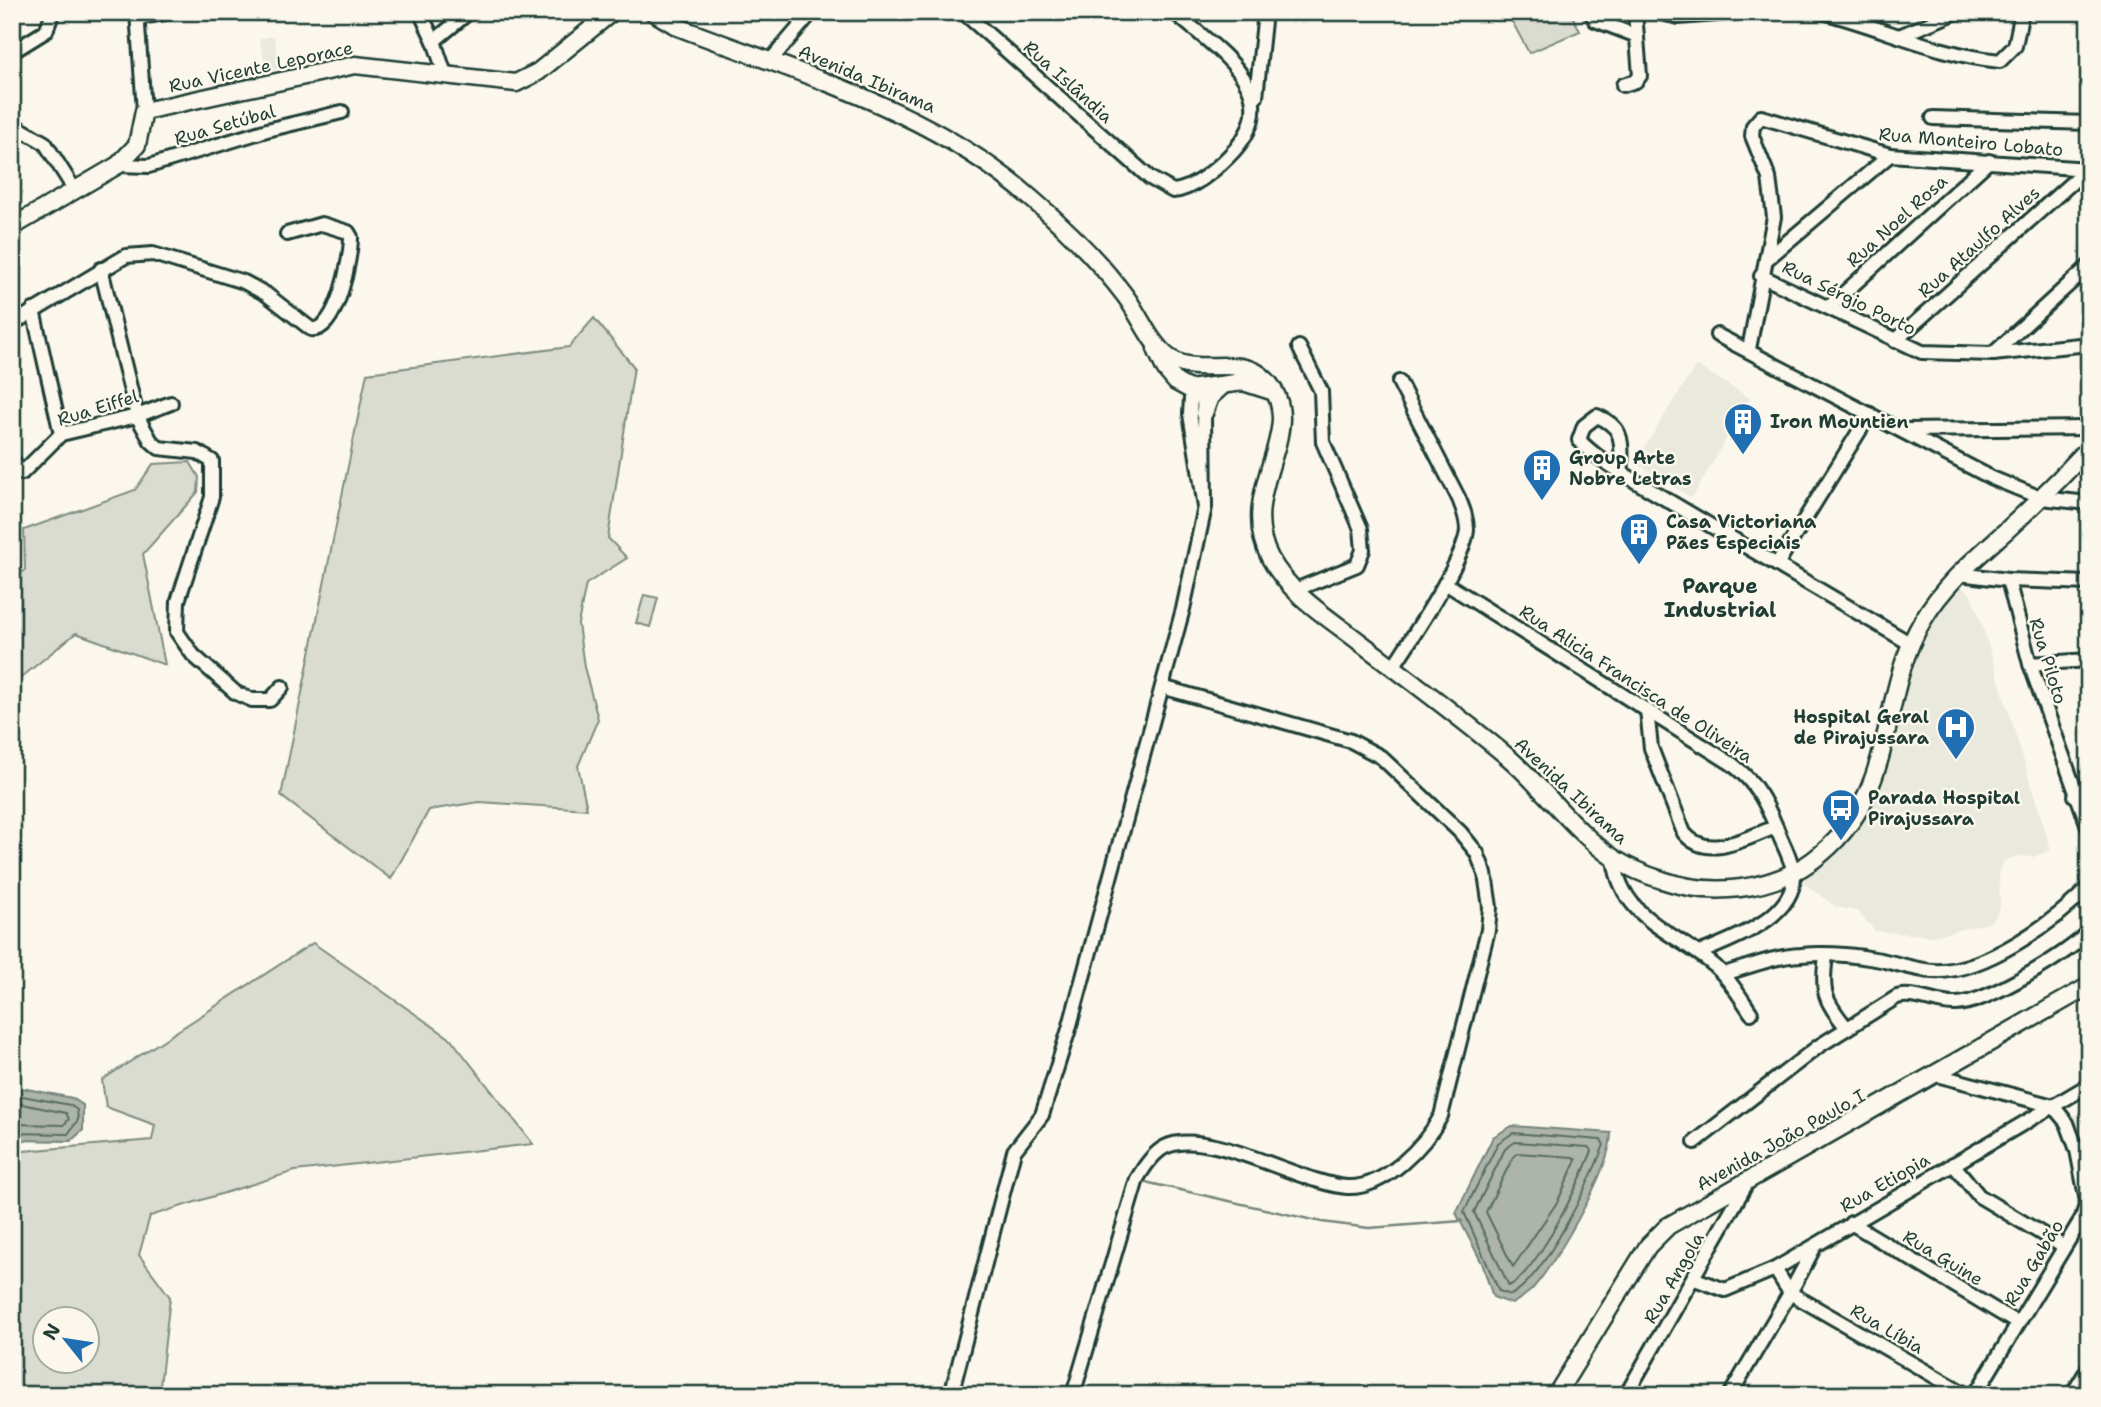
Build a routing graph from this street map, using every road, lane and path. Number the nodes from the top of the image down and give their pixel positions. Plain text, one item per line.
1 (53, 12) edge
2 (171, 12) edge
3 (420, 12) edge
4 (468, 12) edge
5 (612, 12) edge
6 (653, 12) edge
7 (812, 12) edge
8 (963, 12) edge
9 (1174, 12) edge
10 (1265, 12) edge
11 (1591, 12) edge
12 (1635, 12) edge
13 (1655, 12) edge
14 (1742, 12) edge
15 (1822, 12) edge
16 (1956, 12) edge
17 (2022, 12) edge
18 (137, 15) edge
19 (1637, 36) junction
20 (1899, 36) junction
21 (434, 41) junction
22 (12, 52) edge
23 (771, 60) junction
24 (445, 74) junction
25 (1623, 85) dead end
26 (1255, 101) junction
27 (144, 111) junction
28 (342, 112) dead end
29 (1933, 118) dead end
30 (2089, 123) edge
31 (12, 124) edge
32 (1890, 155) junction
33 (1989, 161) junction
34 (118, 165) junction
35 (2088, 169) edge
36 (74, 189) junction
37 (12, 228) edge
38 (287, 234) dead end
39 (1766, 260) junction
40 (2089, 267) edge
41 (101, 269) junction
42 (1761, 276) junction
43 (1830, 306) junction
44 (33, 310) junction
45 (12, 324) edge
46 (1717, 335) dead end
47 (1895, 341) junction
48 (1154, 342) junction
49 (2089, 344) edge
50 (1299, 347) dead end
51 (1749, 349) junction
52 (1993, 354) junction
53 (1177, 363) junction
54 (1214, 366) junction
55 (1399, 382) dead end
56 (1222, 386) junction
57 (1198, 390) junction
58 (1274, 392) junction
59 (171, 403) dead end
60 (1204, 413) junction
61 (1870, 414) junction
62 (137, 416) junction
63 (2089, 428) edge
64 (1902, 430) junction
65 (61, 434) junction
66 (2089, 448) edge
67 (2089, 459) edge
68 (12, 460) edge
69 (1622, 473) junction
70 (2067, 474) junction
71 (17, 477) edge
72 (2041, 498) junction
73 (2089, 503) edge
74 (1205, 507) junction
75 (1777, 564) junction
76 (1959, 573) junction
77 (2008, 580) junction
78 (1445, 583) junction
79 (2089, 583) edge
80 (1295, 590) junction
81 (1911, 644) junction
82 (2089, 660) edge
83 (2030, 664) junction
84 (1393, 667) junction
85 (282, 687) dead end
86 (1162, 687) junction
87 (1647, 710) junction
88 (2089, 782) edge
89 (2075, 796) junction
90 (1776, 827) junction
91 (2089, 829) edge
92 (1614, 859) junction
93 (1794, 872) junction
94 (2089, 887) edge
95 (2089, 932) edge
96 (1699, 953) junction
97 (1826, 956) junction
98 (1724, 974) junction
99 (2089, 986) edge
100 (1751, 1013) dead end
101 (1847, 1028) junction
102 (1937, 1074) junction
103 (2089, 1085) edge
104 (2053, 1106) junction
105 (1695, 1142) dead end
106 (1953, 1164) junction
107 (1750, 1178) junction
108 (1851, 1223) junction
109 (2064, 1247) junction
110 (1814, 1248) junction
111 (1775, 1269) junction
112 (1695, 1279) junction
113 (1790, 1293) junction
114 (2017, 1324) junction
115 (2088, 1368) edge
116 (951, 1395) edge
117 (1073, 1395) edge
118 (1556, 1395) edge
119 (1626, 1395) edge
120 (1730, 1395) edge
121 (1966, 1395) edge
122 (1975, 1395) edge
123 (2072, 1395) edge

1 - 22 street
2 - 18 street
3 - 21 street
4 - 21 street
5 - 24 main road, Rua Vicente Leporace
6 - 23 main road, Avenida Ibirama
7 - 23 street
8 - 26 street, Rua Islândia
9 - 26 street
10 - 26 street
11 - 19 street
12 - 19 street
13 - 14 street
15 - 20 street
16 - 20 street
17 - 20 street
18 - 27 street
19 - 25 street
21 - 24 street
23 - 48 main road, Avenida Ibirama
24 - 27 main road, Rua Vicente Leporace
27 - 34 main road
28 - 34 street, Rua Setúbal
29 - 30 street
31 - 36 street
32 - 33 street, Rua Monteiro Lobato
32 - 39 street
32 - 39 street, Rua Monteiro Lobato
33 - 35 street, Rua Monteiro Lobato
33 - 43 street, Rua Noel Rosa
34 - 36 main road
35 - 47 street, Rua Ataulfo Alves
36 - 37 main road
38 - 41 street
39 - 42 street, Rua Monteiro Lobato
40 - 52 street
41 - 44 street
41 - 62 street
42 - 43 street, Rua Sérgio Porto
42 - 51 street, Rua Monteiro Lobato
43 - 47 street, Rua Sérgio Porto
44 - 45 street
44 - 65 street
46 - 51 street
47 - 52 street, Rua Sérgio Porto
48 - 53 main road, Avenida Ibirama
48 - 57 main road, Avenida Ibirama
49 - 52 street, Rua Sérgio Porto
50 - 80 street
51 - 61 street
53 - 54 main road
53 - 57 main road, Avenida Ibirama
54 - 57 main road
54 - 58 main road
55 - 78 street
56 - 57 main road
56 - 58 main road
56 - 60 main road
57 - 60 street
57 - 74 street
58 - 80 main road, Avenida Ibirama
59 - 62 street, Rua Eiffel
60 - 74 street
61 - 64 street
61 - 75 street
62 - 65 street, Rua Eiffel
62 - 85 street
63 - 64 street
64 - 72 street
65 - 71 street, Rua Eiffel
66 - 70 main road, Avenida Ibirama
67 - 70 main road, Avenida Ibirama
68 - 71 street, Rua Eiffel
69 - 69 street
69 - 75 street
70 - 72 main road, Avenida Ibirama
72 - 73 street
72 - 76 main road, Avenida Ibirama
74 - 86 street
75 - 81 street
76 - 77 street
76 - 81 main road, Avenida Ibirama
77 - 79 street
77 - 83 street, Rua Piloto
78 - 84 street
78 - 87 street, Rua Alicia Francisca de Oliveira
80 - 84 main road, Avenida Ibirama
81 - 93 main road, Avenida Ibirama
82 - 83 street
83 - 89 street, Rua Piloto
84 - 92 main road, Avenida Ibirama
86 - 116 street
86 - 117 street
87 - 90 street, Rua Alicia Francisca de Oliveira
87 - 90 street
88 - 89 street
89 - 91 street, Rua Piloto
90 - 93 street, Rua Alicia Francisca de Oliveira
92 - 93 main road, Avenida Ibirama
92 - 96 street
93 - 96 street
94 - 97 street
95 - 101 street
96 - 98 street
97 - 98 street
97 - 101 street
98 - 100 street
99 - 102 main road, Avenida João Paulo I
101 - 105 street
102 - 104 street
102 - 107 main road, Avenida João Paulo I
103 - 104 street, Rua Etiopia
104 - 106 street, Rua Etiopia
104 - 109 street, Rua Gabão
106 - 108 street, Rua Etiopia
106 - 109 street
107 - 112 street, Rua Angola
107 - 118 main road, Avenida João Paulo I
108 - 110 street, Rua Etiopia
108 - 114 street, Rua Guine
109 - 114 street, Rua Gabão
110 - 111 street, Rua Etiopia
110 - 113 street
111 - 112 street, Rua Etiopia
111 - 113 street
112 - 119 street, Rua Angola
113 - 120 street
113 - 121 street, Rua Líbia
114 - 122 street, Rua Gabão
115 - 123 street

